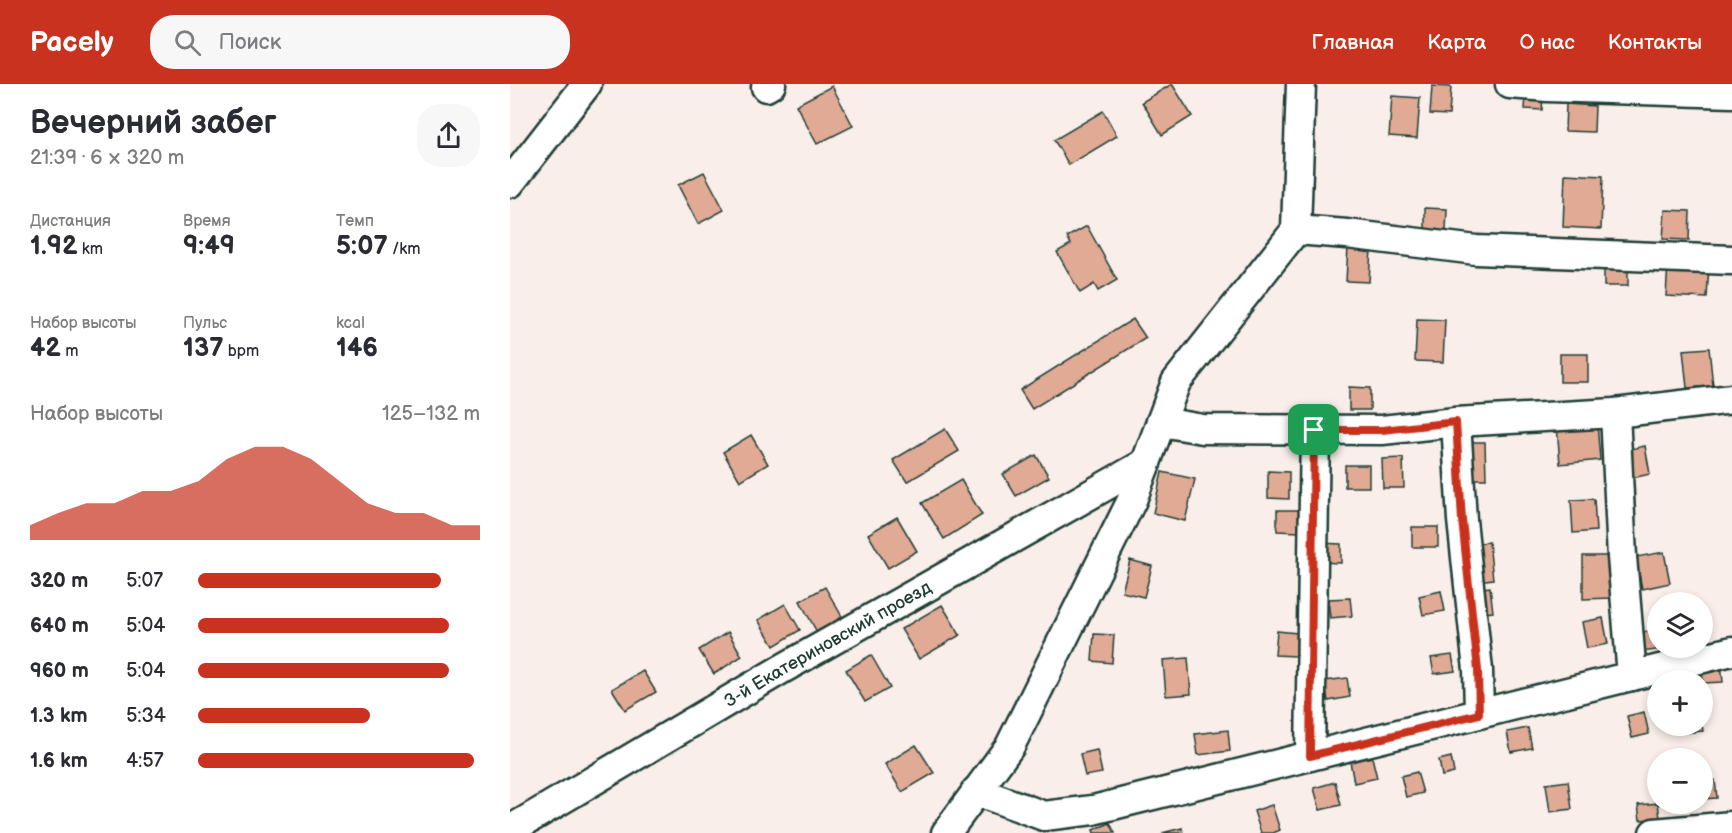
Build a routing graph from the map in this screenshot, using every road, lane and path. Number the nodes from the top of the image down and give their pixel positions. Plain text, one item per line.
1 (587, 84) edge
2 (1301, 84) edge
3 (1510, 84) edge
4 (1732, 93) edge
5 (510, 183) edge
6 (1296, 230) junction
7 (1732, 260) edge
8 (1732, 399) edge
9 (1615, 413) junction
10 (1161, 422) junction
11 (1456, 422) junction
12 (1314, 430) junction
13 (1146, 463) junction
14 (1732, 651) edge
15 (1632, 676) junction
16 (1479, 714) junction
17 (1310, 756) junction
18 (976, 791) junction
19 (1732, 826) edge
20 (510, 830) edge
21 (946, 833) edge
22 (1654, 833) edge

1 - 5 street
2 - 6 street
3 - 4 street
6 - 7 street
6 - 10 street
8 - 9 street
9 - 11 street
9 - 15 street
10 - 12 street
10 - 13 street
11 - 12 street
11 - 16 street
12 - 17 street
13 - 18 street
13 - 20 street, 3-й Екатериновский проезд
14 - 15 street
15 - 16 street
16 - 17 street
17 - 18 street
18 - 21 street
19 - 22 street

